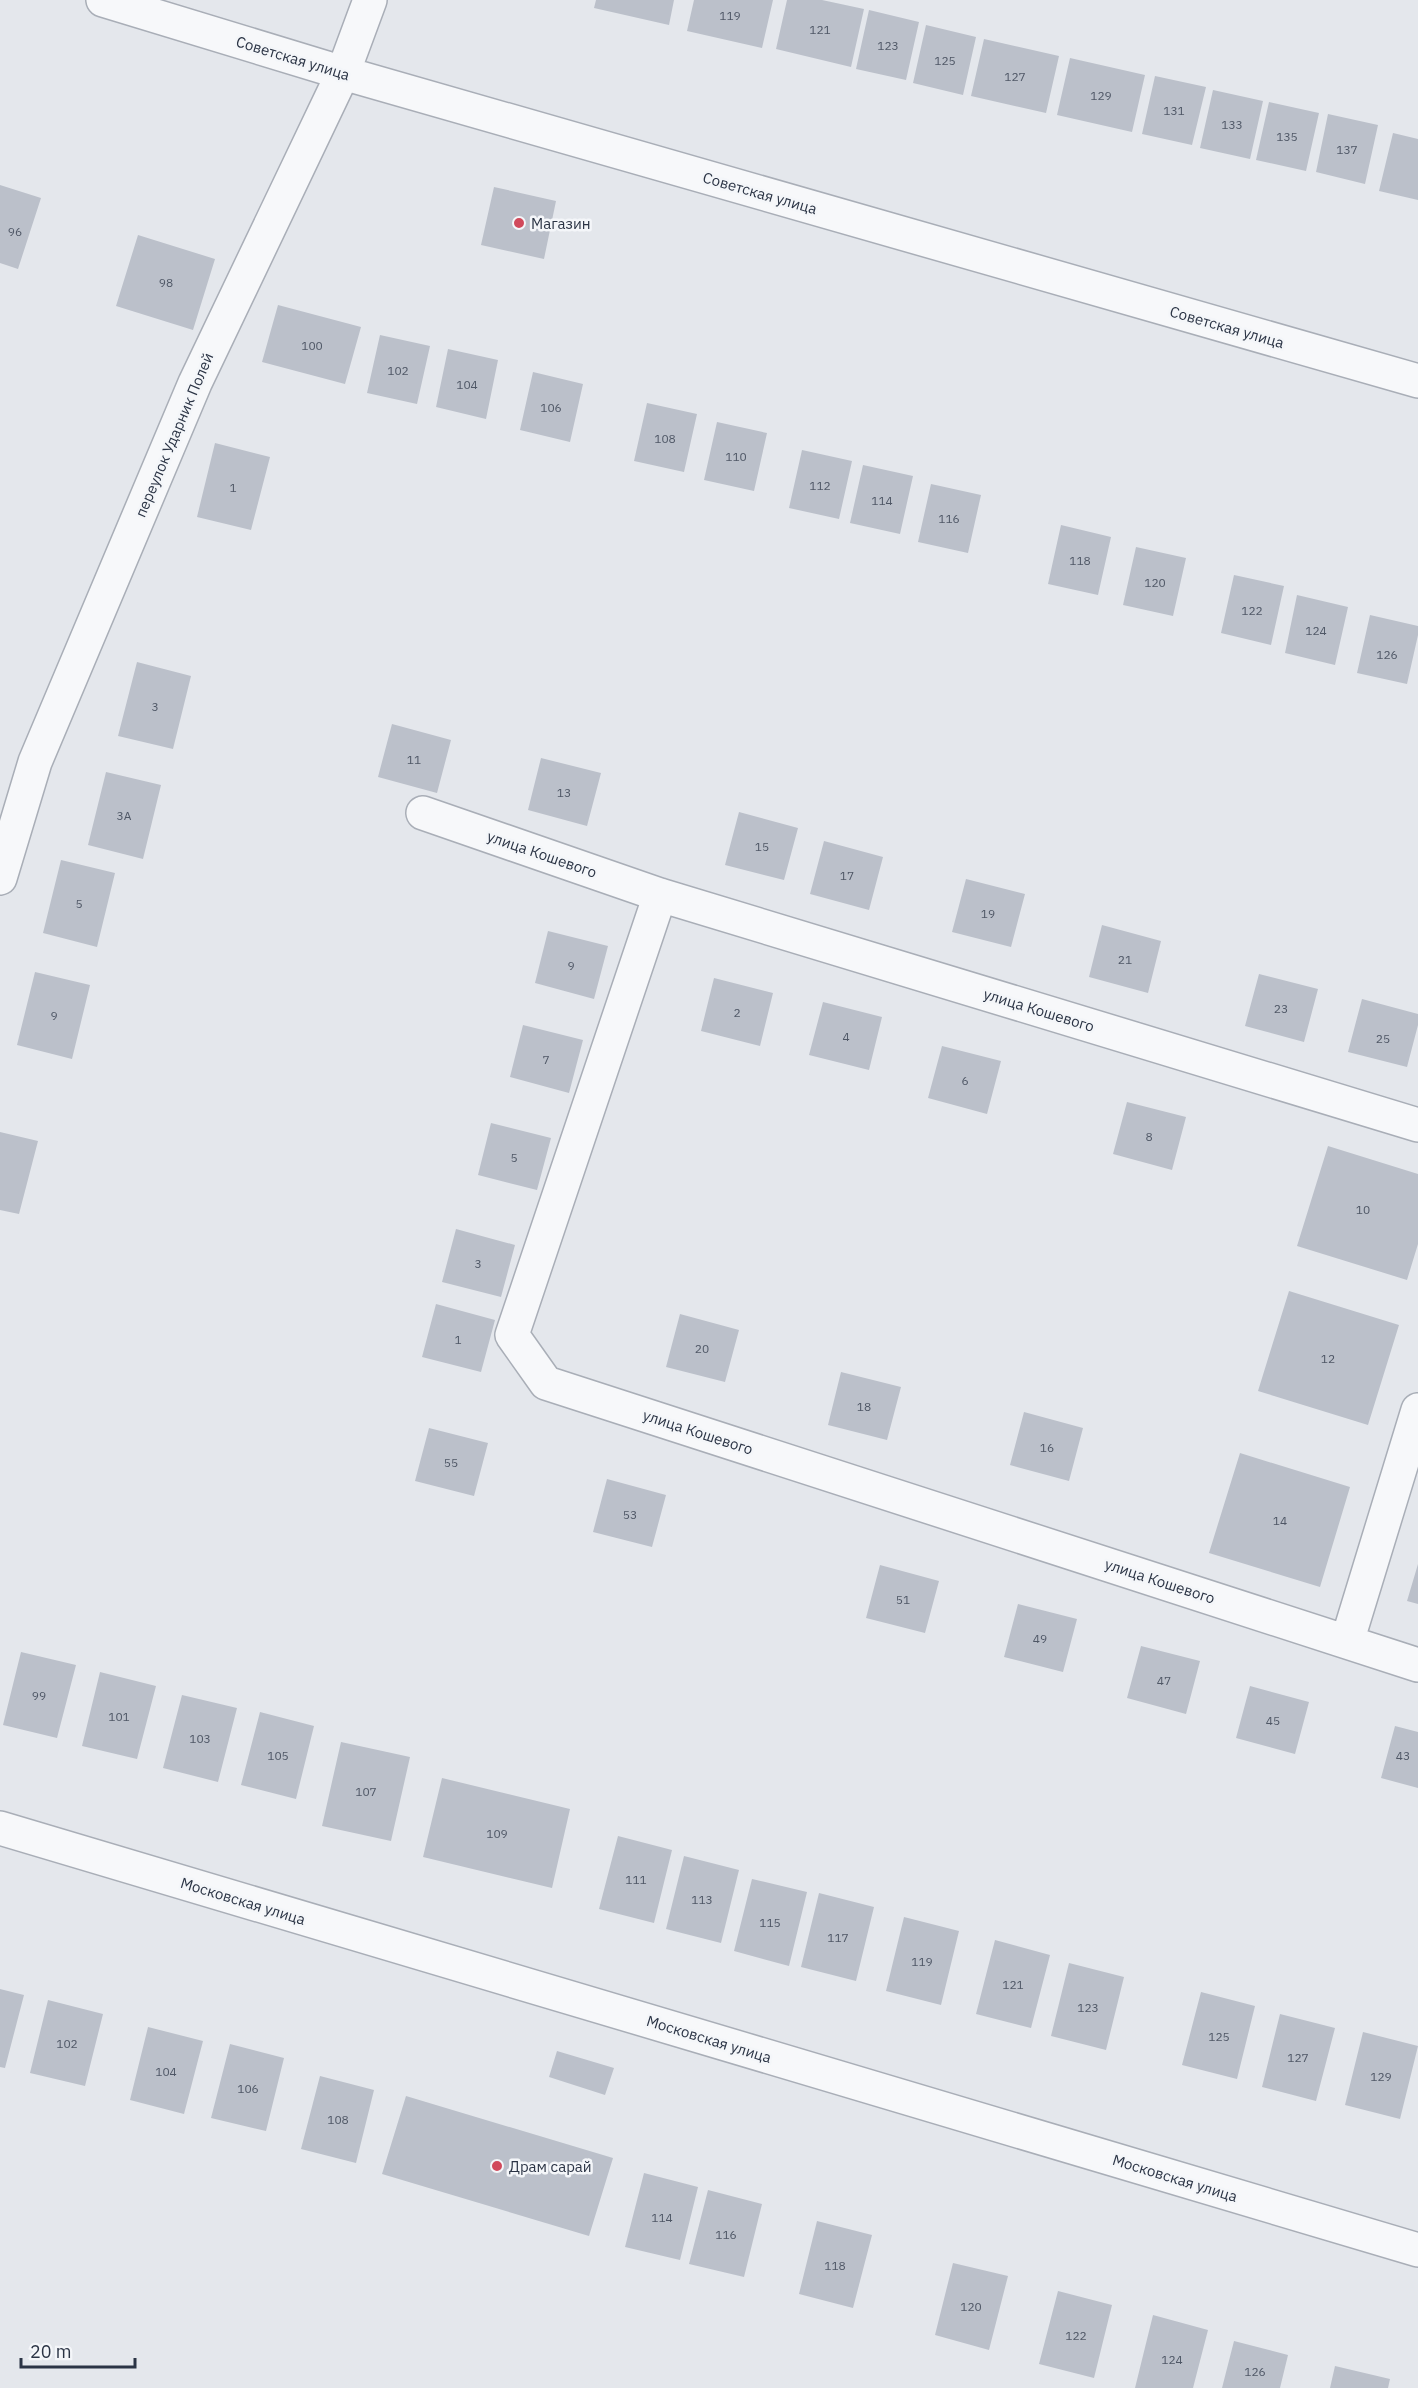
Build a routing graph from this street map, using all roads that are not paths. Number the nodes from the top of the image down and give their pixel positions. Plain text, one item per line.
1 (103, 0) edge
2 (370, 0) edge
3 (343, 73) junction
4 (1418, 381) edge
5 (423, 813) dead end
6 (0, 878) edge
7 (660, 895) junction
8 (1418, 1125) edge
9 (1418, 1410) edge
10 (1347, 1642) junction
11 (1418, 1665) edge
12 (0, 1828) edge
13 (1418, 2250) edge

1 - 3 street, Советская улица
2 - 3 street, переулок Ударник Полей
3 - 4 street, Советская улица
3 - 6 street, переулок Ударник Полей
5 - 7 street, улица Кошевого
7 - 8 street, улица Кошевого
7 - 10 street, улица Кошевого
9 - 10 street
10 - 11 street, улица Кошевого
12 - 13 street, Московская улица

